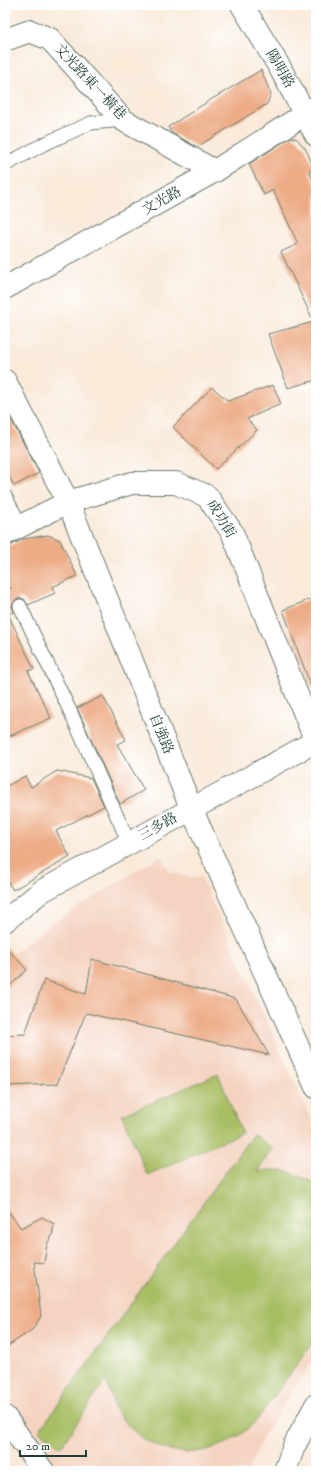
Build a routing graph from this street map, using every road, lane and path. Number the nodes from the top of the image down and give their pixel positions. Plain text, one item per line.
1 (242, 5) edge
2 (5, 40) edge
3 (311, 110) edge
4 (123, 120) junction
5 (316, 135) edge
6 (5, 165) edge
7 (215, 171) junction
8 (5, 288) edge
9 (5, 382) edge
10 (5, 496) edge
11 (68, 502) junction
12 (13, 530) edge
13 (20, 606) dead end
14 (316, 741) edge
15 (191, 808) junction
16 (129, 843) junction
17 (5, 920) edge
18 (316, 1087) edge
19 (316, 1405) edge
20 (5, 1418) edge
21 (43, 1471) edge
22 (285, 1471) edge

1 - 3 street, 陽明路
2 - 4 street, 文光路東一橫巷
3 - 5 street, 陽明路
3 - 7 street, 文光路
4 - 6 lane
4 - 7 street, 文光路東一橫巷
7 - 8 street, 文光路
9 - 11 street, 自強路
10 - 12 lane
11 - 12 street, 成功街
11 - 14 street, 成功街
11 - 15 street, 自強路
13 - 16 lane
14 - 15 street, 三多路
15 - 16 street, 三多路
15 - 18 street, 自強路
16 - 17 street, 三多路
19 - 22 street
20 - 21 street

